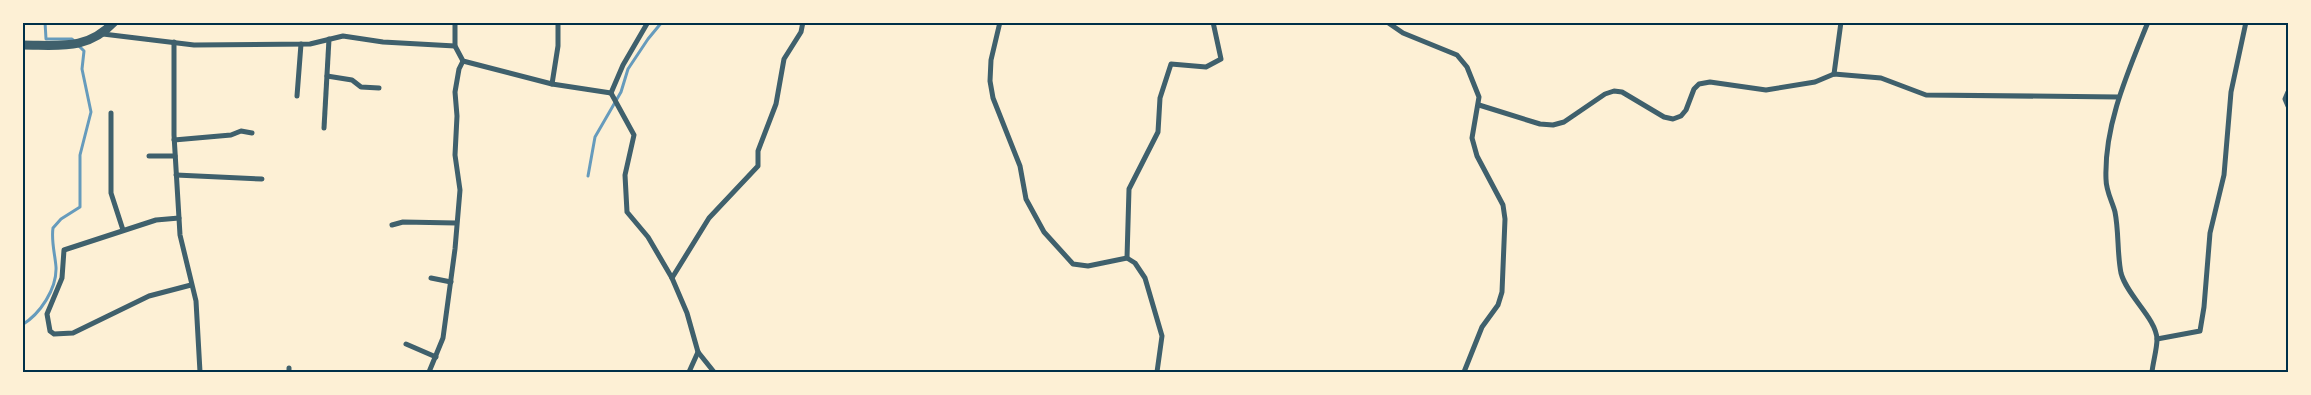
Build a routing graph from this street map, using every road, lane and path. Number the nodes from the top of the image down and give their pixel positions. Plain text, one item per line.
1 (114, 22) edge
2 (455, 22) edge
3 (558, 22) edge
4 (648, 22) edge
5 (803, 22) edge
6 (1000, 22) edge
7 (1213, 22) edge
8 (1387, 22) edge
9 (1841, 22) edge
10 (2148, 22) edge
11 (2246, 22) edge
12 (103, 34) junction
13 (329, 39) junction
14 (174, 42) junction
15 (302, 44) junction
16 (22, 45) edge
17 (455, 46) junction
18 (463, 61) junction
19 (1834, 74) junction
20 (327, 76) junction
21 (552, 84) junction
22 (379, 88) dead end
23 (2288, 92) edge
24 (610, 93) junction
25 (297, 96) dead end
26 (2118, 97) junction
27 (1479, 105) junction
28 (2288, 106) edge
29 (111, 113) dead end
30 (324, 128) dead end
31 (252, 133) dead end
32 (174, 140) junction
33 (149, 156) dead end
34 (175, 156) junction
35 (176, 175) junction
36 (262, 179) dead end
37 (179, 218) junction
38 (456, 223) junction
39 (392, 225) dead end
40 (123, 230) junction
41 (1127, 258) junction
42 (431, 278) dead end
43 (672, 278) junction
44 (451, 282) junction
45 (191, 285) junction
46 (2157, 339) junction
47 (406, 344) dead end
48 (698, 352) junction
49 (436, 357) junction
50 (200, 372) edge
51 (429, 372) edge
52 (689, 372) edge
53 (714, 372) edge
54 (1157, 372) edge
55 (1464, 372) edge
56 (2152, 372) edge

1 - 12 street
2 - 17 street
3 - 21 street
4 - 24 street
5 - 43 street
6 - 41 street
7 - 41 street
8 - 27 street
9 - 19 street
10 - 26 street
11 - 46 street
12 - 14 street
12 - 16 street
13 - 15 street
13 - 17 street
13 - 20 street
14 - 15 street
14 - 32 street
15 - 25 street
17 - 18 street
18 - 21 street
18 - 38 street
19 - 26 street
19 - 27 street
20 - 22 street
20 - 30 street
21 - 24 street
23 - 28 street
24 - 43 street
26 - 46 street
27 - 55 street
29 - 40 street
31 - 32 street
32 - 34 street
33 - 34 street
34 - 35 street
35 - 36 street
35 - 37 street
37 - 40 street
37 - 45 street
38 - 39 street
38 - 44 street
40 - 45 street
41 - 54 street
42 - 44 street
43 - 48 street
44 - 49 street
45 - 50 street
46 - 56 street
47 - 49 street
48 - 52 street
48 - 53 street
49 - 51 street

